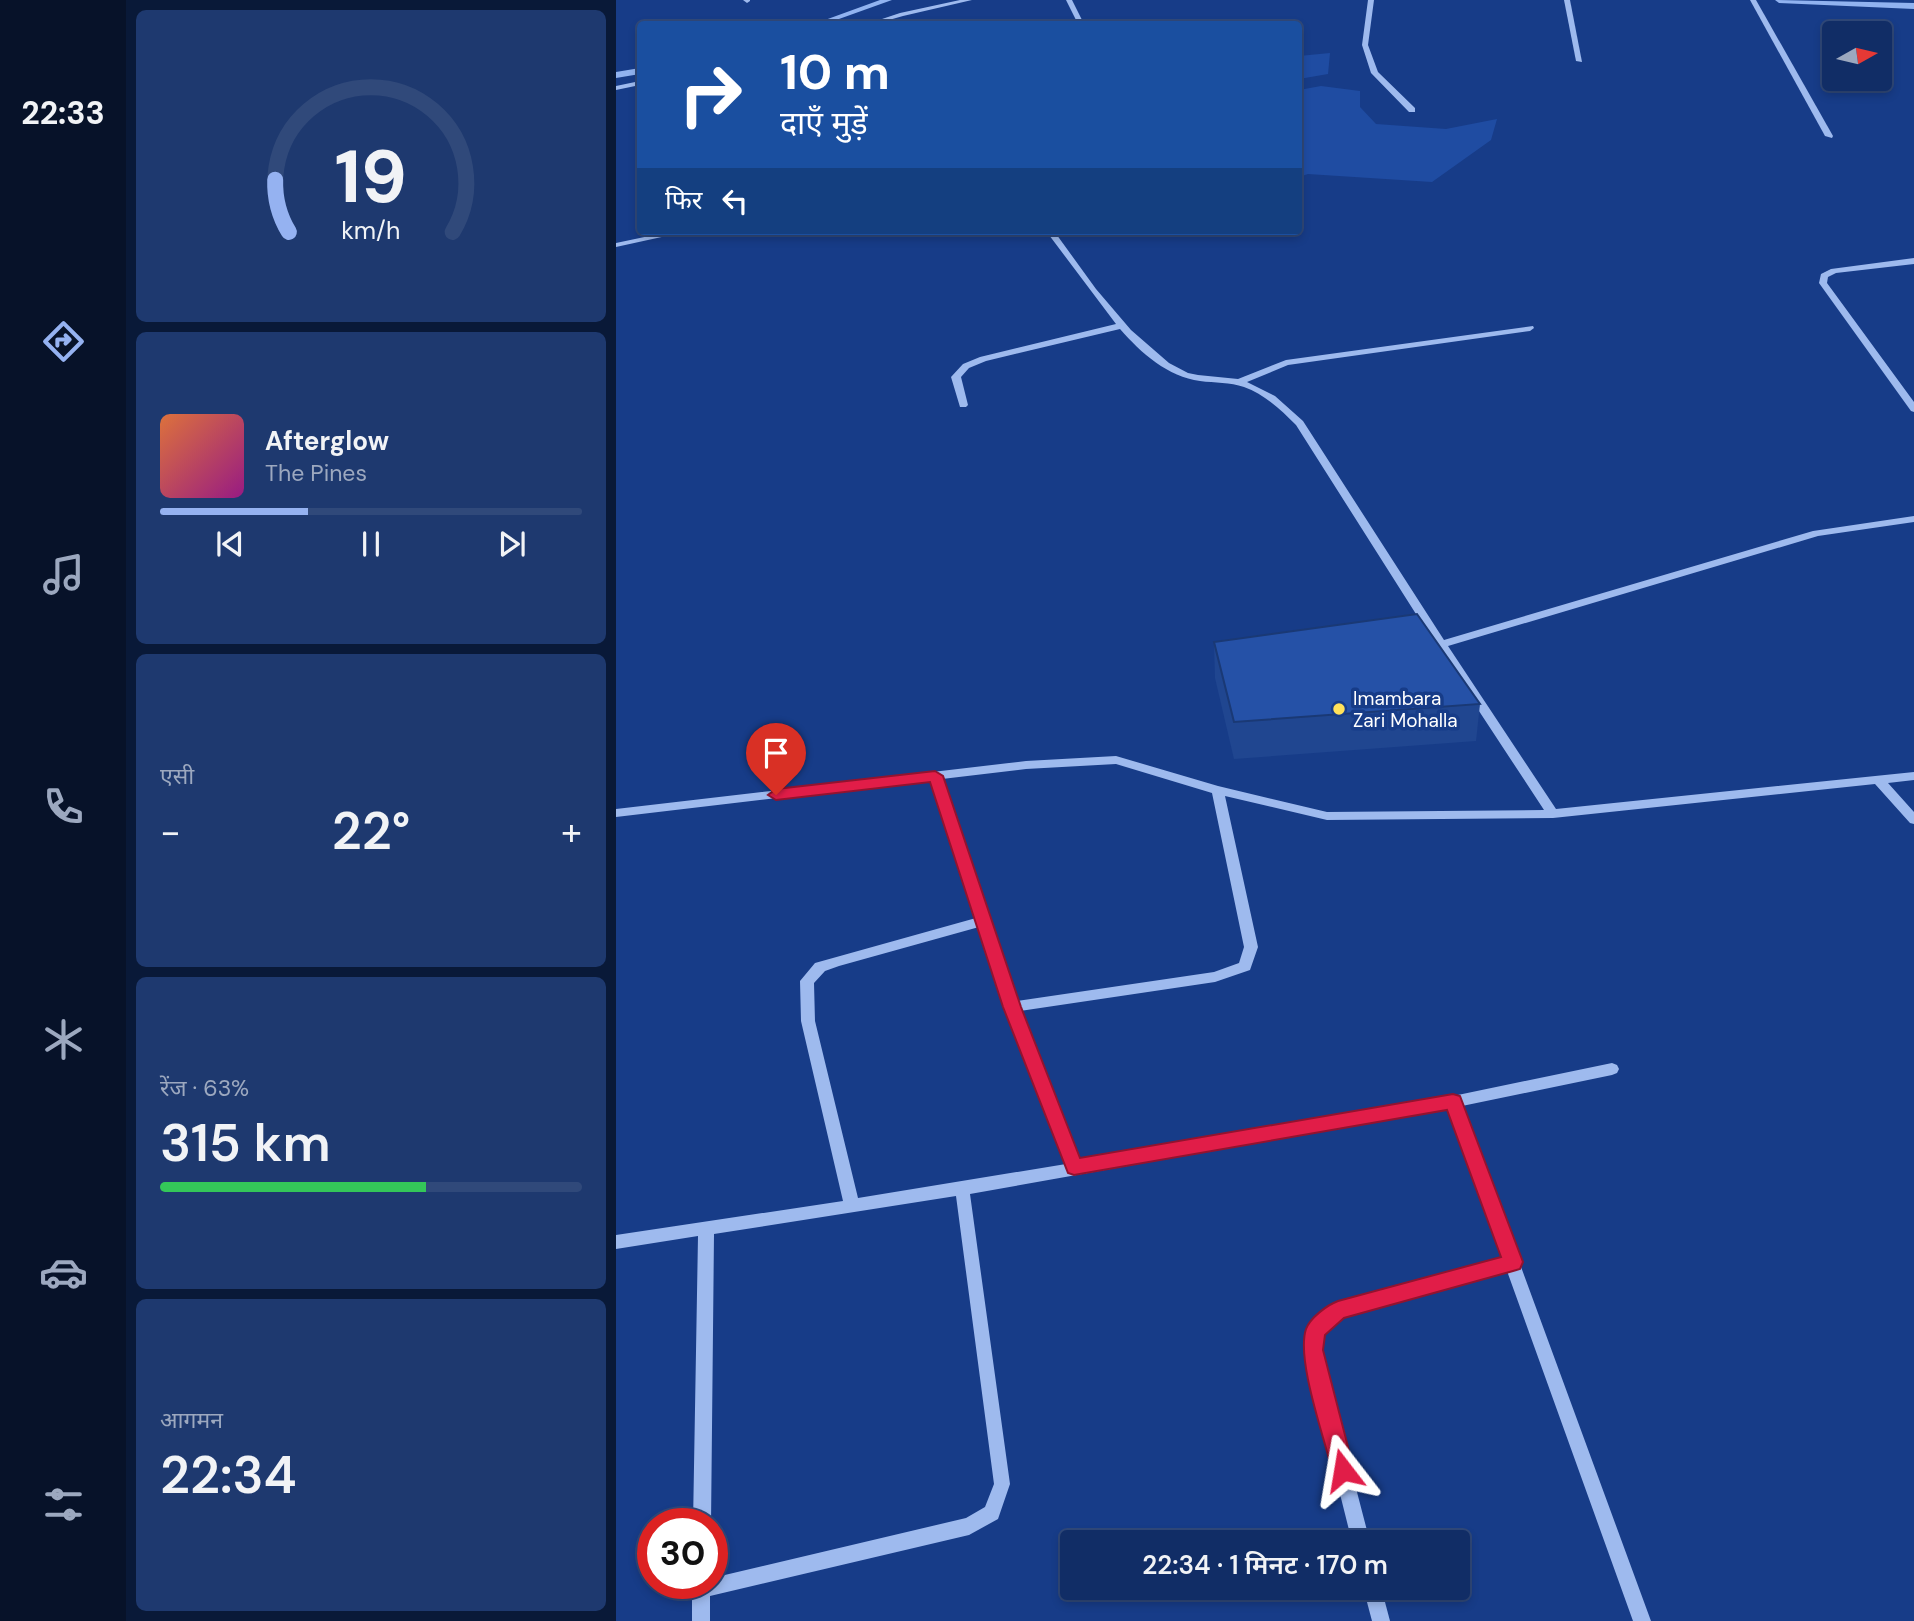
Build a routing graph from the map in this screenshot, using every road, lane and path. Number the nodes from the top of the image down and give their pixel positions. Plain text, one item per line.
1 (969, 0) edge
2 (1069, 0) edge
3 (1371, 0) edge
4 (1567, 0) edge
5 (1753, 1) edge
6 (902, 14) junction
7 (880, 21) edge
8 (905, 21) edge
9 (1080, 21) edge
10 (1580, 61) dead end
11 (637, 84) edge
12 (616, 88) edge
13 (1412, 110) dead end
14 (1829, 136) dead end
15 (665, 235) edge
16 (1053, 235) edge
17 (616, 245) edge
18 (1914, 261) edge
19 (1121, 326) junction
20 (1530, 328) dead end
21 (1239, 382) junction
22 (963, 405) dead end
23 (1914, 409) edge
24 (1914, 519) edge
25 (1441, 644) junction
26 (935, 776) junction
27 (1914, 776) edge
28 (1877, 779) junction
29 (1218, 790) junction
30 (616, 813) edge
31 (1553, 814) junction
32 (1914, 820) edge
33 (983, 921) junction
34 (1012, 1007) junction
35 (1612, 1069) dead end
36 (1453, 1101) junction
37 (1074, 1167) junction
38 (962, 1189) junction
39 (852, 1206) junction
40 (706, 1230) junction
41 (616, 1242) edge
42 (1513, 1262) junction
43 (702, 1508) edge
44 (1358, 1530) edge
45 (728, 1580) edge
46 (701, 1599) edge
47 (1375, 1600) edge
48 (701, 1621) edge
49 (1381, 1621) edge
50 (1642, 1621) edge

1 - 6 street
2 - 9 street
3 - 13 street
4 - 10 street
5 - 14 street
6 - 7 street
6 - 8 street
11 - 12 street
15 - 17 street
16 - 19 street
18 - 23 street
19 - 21 street
19 - 22 street
20 - 21 street
21 - 25 street
24 - 25 street
25 - 31 street
26 - 29 street
26 - 30 street
26 - 33 street
27 - 28 street
28 - 31 street
28 - 32 street
29 - 31 street
29 - 34 street
33 - 34 street
33 - 39 street
34 - 37 street
35 - 36 street
36 - 37 street
36 - 42 street
37 - 38 street
38 - 39 street
38 - 45 street
39 - 40 street
40 - 41 street
40 - 43 street
42 - 44 street
42 - 50 street
46 - 48 street
47 - 49 street

